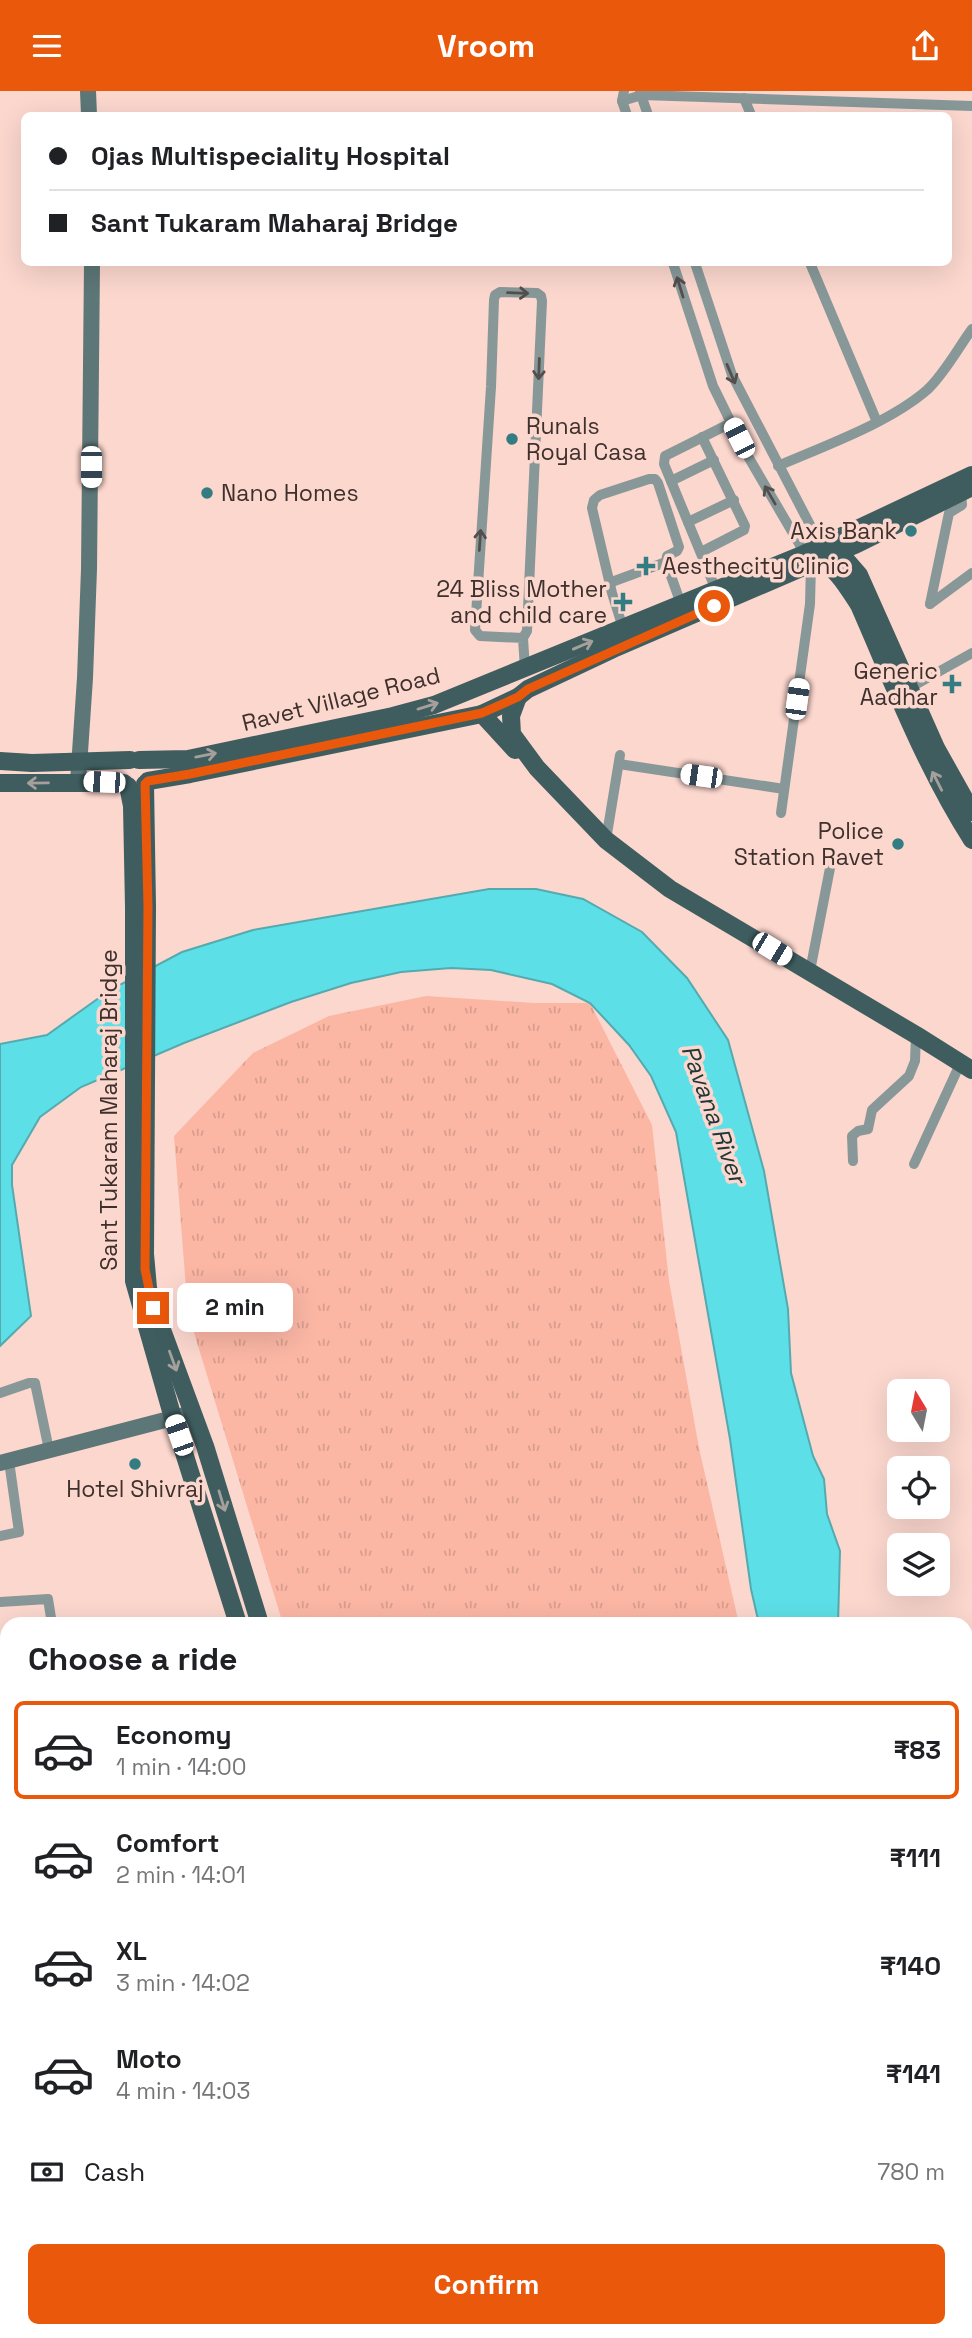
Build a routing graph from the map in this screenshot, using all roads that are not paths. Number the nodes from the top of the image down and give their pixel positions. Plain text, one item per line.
1 (88, 91) edge
2 (640, 93) edge
3 (781, 95) edge
4 (623, 96) edge
5 (744, 98) junction
6 (972, 106) edge
7 (922, 110) edge
8 (89, 112) edge
9 (647, 112) edge
10 (750, 112) edge
11 (92, 266) edge
12 (674, 266) edge
13 (696, 266) edge
14 (813, 266) edge
15 (972, 328) edge
16 (719, 338) junction
17 (698, 345) junction
18 (877, 422) junction
19 (732, 423) junction
20 (702, 437) junction
21 (714, 460) junction
22 (778, 466) junction
23 (972, 475) edge
24 (671, 481) junction
25 (966, 490) edge
26 (734, 500) junction
27 (688, 522) junction
28 (701, 552) junction
29 (839, 552) junction
30 (814, 556) junction
31 (666, 562) junction
32 (972, 573) edge
33 (610, 583) junction
34 (716, 590) junction
35 (681, 604) junction
36 (623, 628) junction
37 (523, 638) junction
38 (972, 653) edge
39 (523, 670) junction
40 (903, 692) junction
41 (523, 693) junction
42 (462, 694) junction
43 (478, 715) junction
44 (134, 760) junction
45 (0, 761) edge
46 (80, 762) junction
47 (537, 768) junction
48 (78, 782) junction
49 (0, 783) edge
50 (136, 783) junction
51 (784, 789) junction
52 (972, 812) edge
53 (780, 813) dead end
54 (606, 840) junction
55 (972, 840) edge
56 (832, 858) dead end
57 (810, 971) junction
58 (916, 1035) junction
59 (966, 1067) edge
60 (853, 1161) dead end
61 (914, 1164) dead end
62 (147, 1310) junction
63 (0, 1393) edge
64 (192, 1413) junction
65 (173, 1418) junction
66 (50, 1450) junction
67 (4, 1462) edge
68 (0, 1537) edge
69 (0, 1602) edge
70 (51, 1617) edge
71 (236, 1617) edge
72 (258, 1617) edge

1 - 8 street
2 - 4 street
2 - 5 street
2 - 9 street
3 - 5 street
3 - 7 street
5 - 10 street
6 - 7 street
11 - 46 street
17 -> 12 street
13 - 16 street
14 - 18 street
15 - 18 street
16 - 17 street
16 -> 22 street
17 - 19 street
18 - 22 street
19 - 20 street
30 -> 19 street
20 - 21 street
20 - 24 street
21 - 24 street
21 - 26 street
22 - 30 street
23 - 30 main road, Ravet Village Road
24 - 27 street
25 - 29 main road
25 - 32 street
26 - 27 street
26 - 28 street
27 - 28 street
28 - 34 street
29 - 30 main road
29 - 40 main road
30 - 34 main road, Ravet Village Road
30 - 40 main road
30 - 41 main road, Ravet Village Road
30 - 51 street
31 - 33 street
31 - 33 street
31 - 35 street
33 - 36 street
34 - 35 main road, Ravet Village Road
35 - 36 main road, Ravet Village Road
39 -> 36 main road, Ravet Village Road
37 -> 37 street
37 - 39 street
38 - 40 street
39 - 41 main road
39 - 42 main road, Ravet Village Road
40 - 52 main road
55 -> 40 main road
41 - 43 main road, Ravet Village Road
41 - 47 main road
42 - 43 main road
44 -> 42 main road, Ravet Village Road
43 - 47 main road
43 - 50 main road, Ravet Village Road
44 - 46 main road, Ravet Village Road
44 - 50 main road
44 - 50 main road
45 - 46 main road, Ravet Village Road
46 - 48 street
47 - 54 main road
48 -> 49 main road, Ravet Village Road
48 - 50 main road, Ravet Village Road
50 - 62 main road, Sant Tukaram Maharaj Bridge
51 - 53 street
51 - 54 street
54 - 57 main road
56 - 57 street
57 - 58 main road
58 - 59 main road
58 - 60 street
59 - 61 street
62 -> 64 main road
62 - 65 main road
63 - 66 street
64 - 65 street
64 -> 72 main road
65 - 66 street
65 - 71 main road
66 - 67 street
67 - 68 street
69 - 70 street

